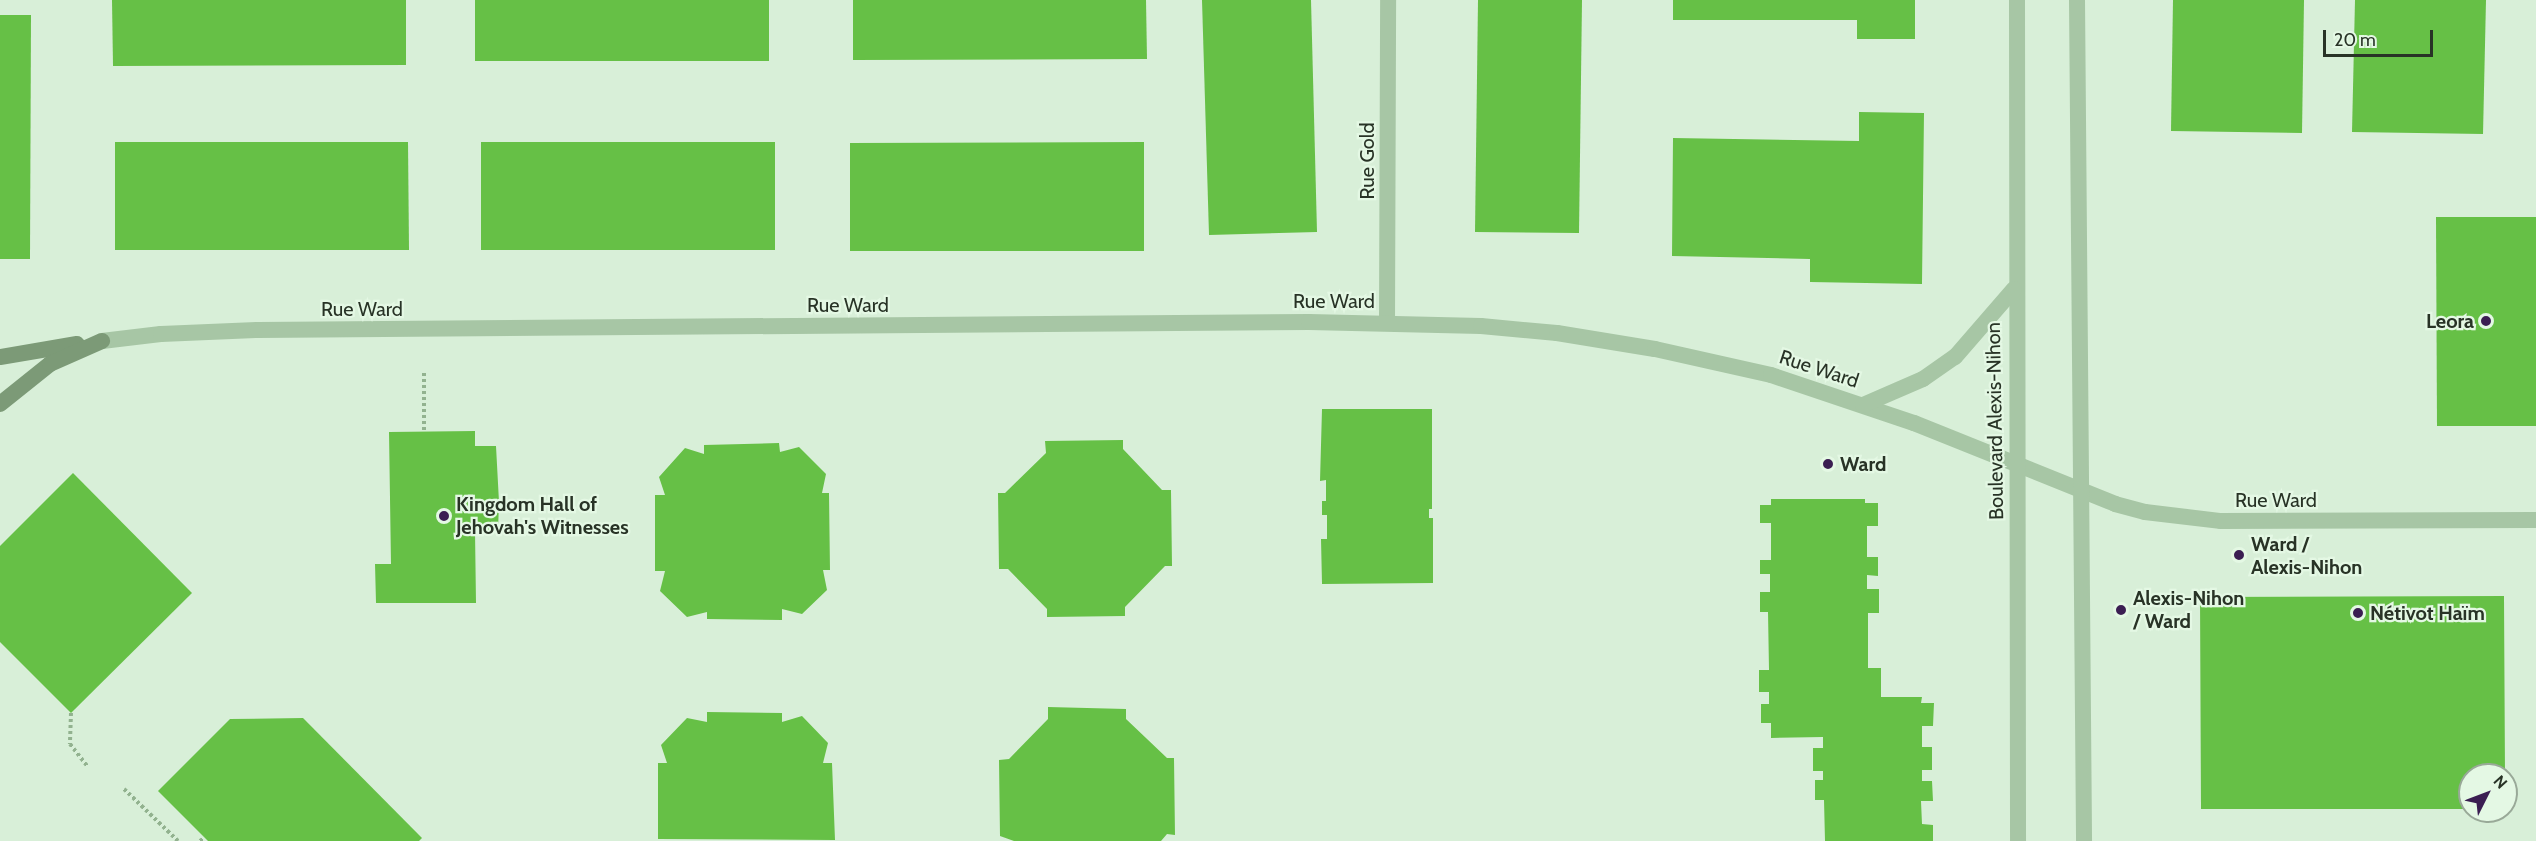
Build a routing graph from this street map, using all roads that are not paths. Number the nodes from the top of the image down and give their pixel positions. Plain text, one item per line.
1 (1388, 0) edge
2 (2016, 0) edge
3 (2078, 0) edge
4 (2014, 289) junction
5 (1387, 322) junction
6 (102, 341) junction
7 (0, 357) edge
8 (0, 404) edge
9 (1863, 405) junction
10 (2016, 464) junction
11 (2081, 491) junction
12 (2536, 520) edge
13 (2018, 841) edge
14 (2084, 841) edge

1 - 5 street, Rue Gold
2 - 4 street, Boulevard Alexis-Nihon
3 - 11 street
4 - 9 street
4 - 10 street, Boulevard Alexis-Nihon
5 - 6 street, Rue Ward
5 - 9 street, Rue Ward
6 - 7 main road
6 - 8 main road
9 - 10 street, Rue Ward
10 - 11 street, Rue Ward
10 - 13 street, Boulevard Alexis-Nihon
11 - 12 street, Rue Ward
11 - 14 street

